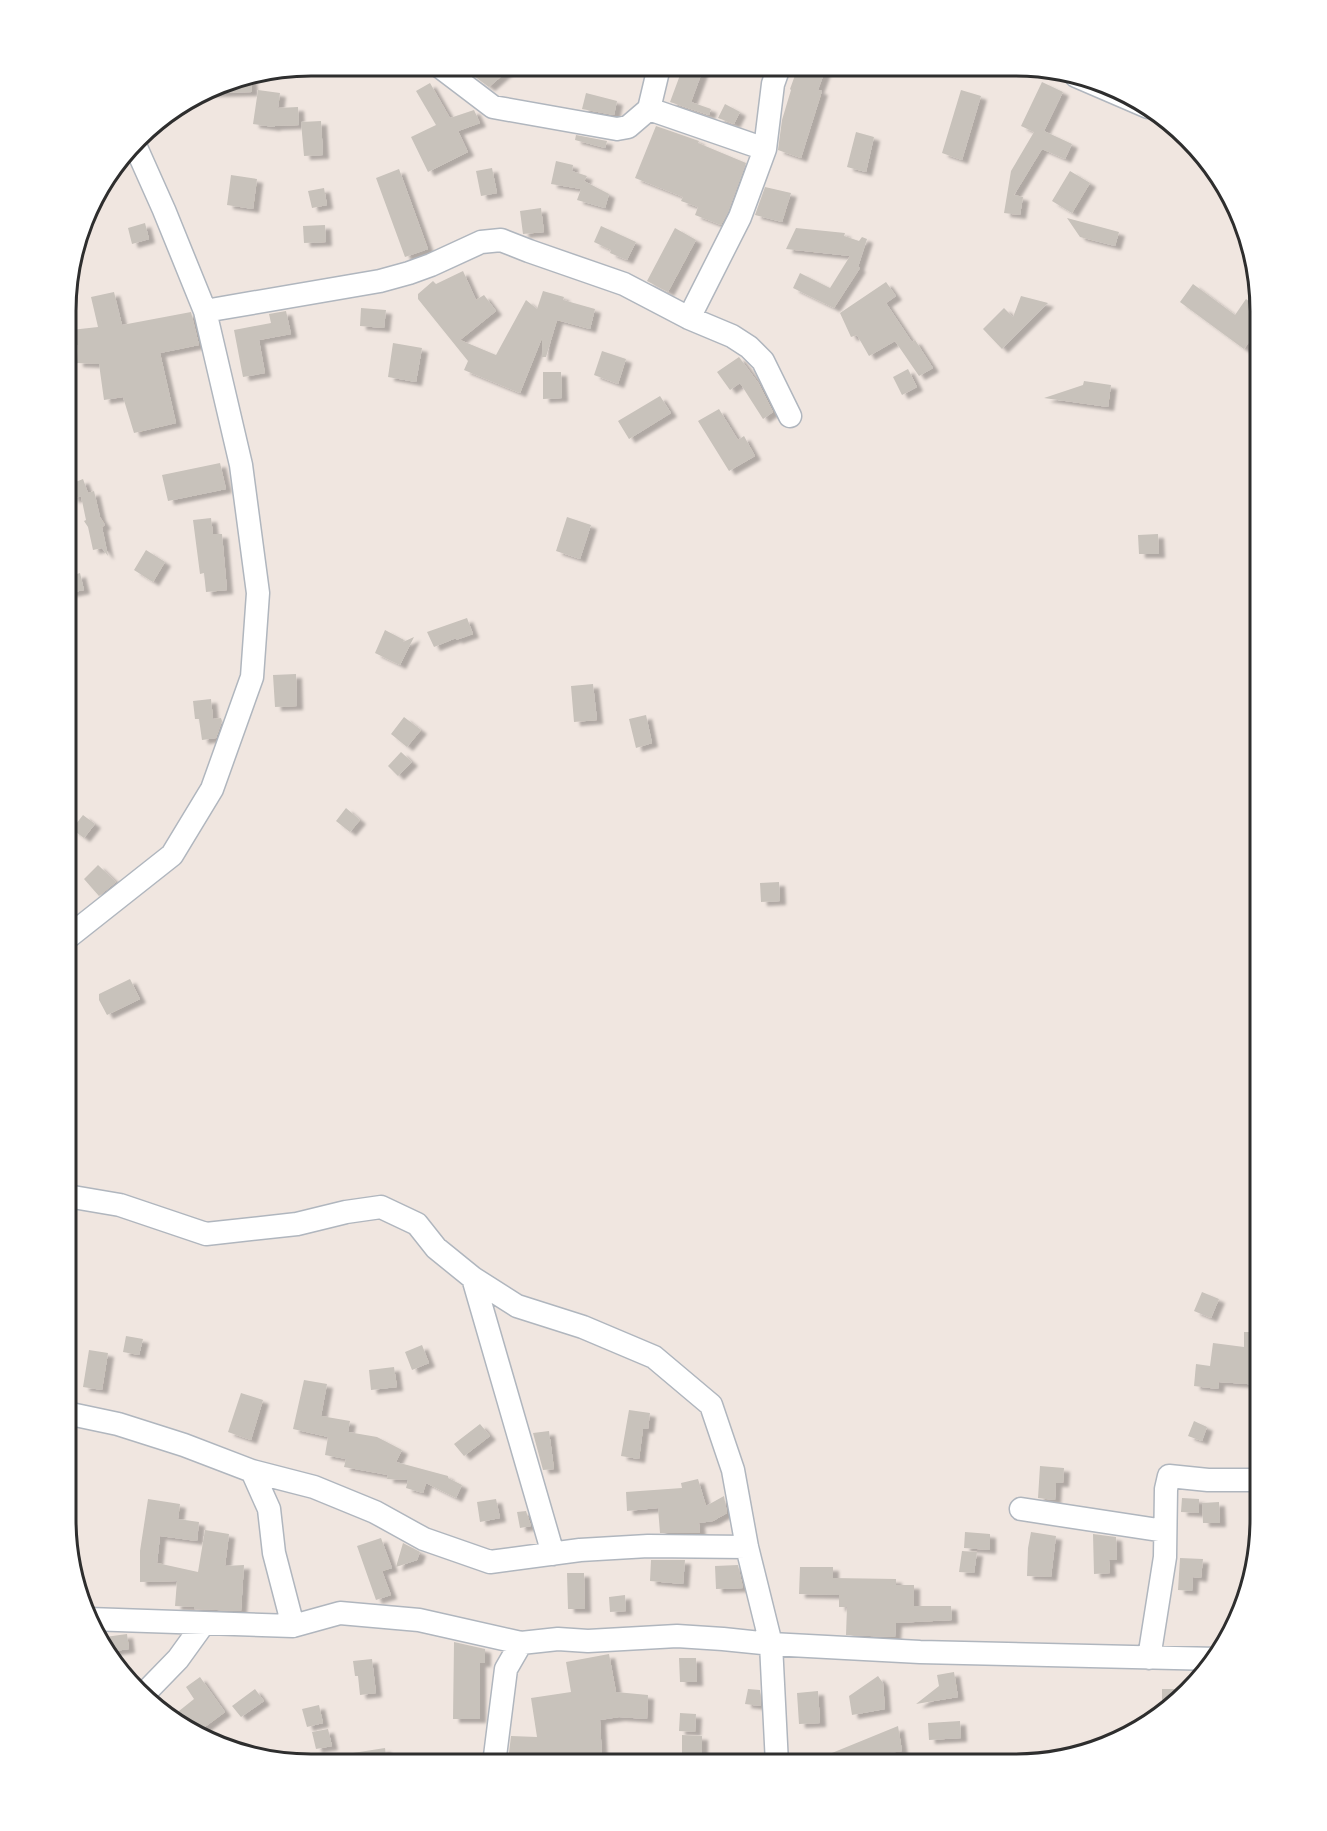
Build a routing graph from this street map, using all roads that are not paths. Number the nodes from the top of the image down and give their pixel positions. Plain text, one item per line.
1 (452, 76) edge
2 (657, 76) edge
3 (776, 76) edge
4 (649, 109) junction
5 (765, 149) junction
6 (138, 152) edge
7 (205, 311) junction
8 (689, 318) junction
9 (790, 416) dead end
10 (76, 931) edge
11 (76, 1198) edge
12 (473, 1278) junction
13 (76, 1415) edge
14 (252, 1471) junction
15 (1250, 1480) edge
16 (1021, 1509) dead end
17 (1165, 1531) junction
18 (747, 1547) junction
19 (553, 1554) junction
20 (99, 1619) edge
21 (204, 1623) junction
22 (293, 1626) junction
23 (521, 1643) junction
24 (771, 1644) junction
25 (1149, 1658) junction
26 (1205, 1659) edge
27 (149, 1689) edge
28 (495, 1754) edge
29 (776, 1754) edge

1 - 4 street
2 - 4 street
3 - 5 street
4 - 5 street
5 - 8 street
6 - 7 street
7 - 8 street
7 - 10 street
8 - 9 street
11 - 12 street
12 - 18 street
12 - 19 street
13 - 14 street
14 - 19 street
14 - 22 street
15 - 17 street
16 - 17 street
17 - 25 street
18 - 19 street
18 - 24 street
20 - 21 street
21 - 22 street
21 - 27 street
22 - 23 street
23 - 24 street
23 - 28 street
24 - 25 street
24 - 29 street
25 - 26 street

